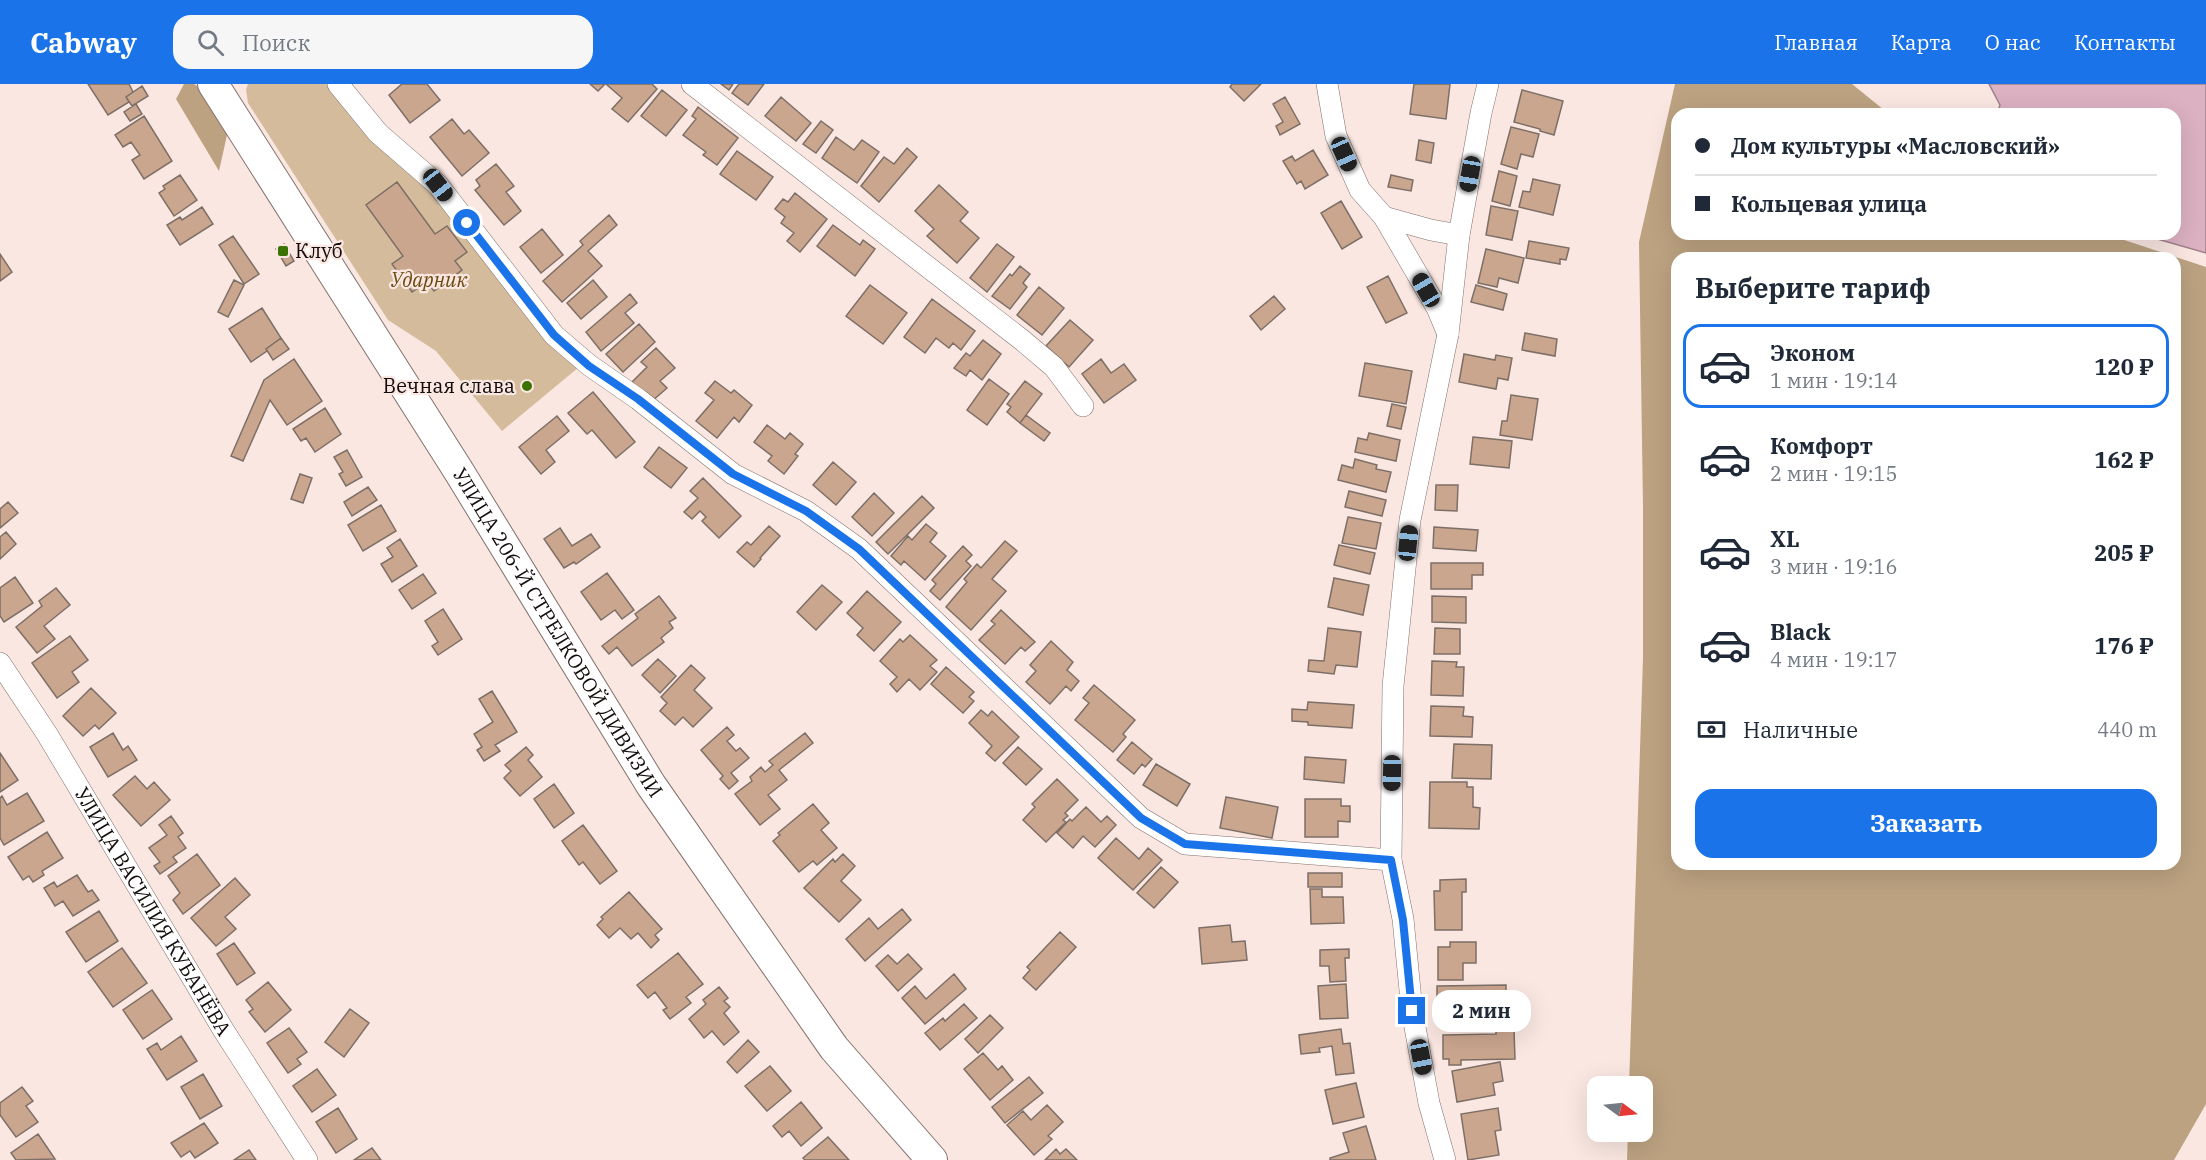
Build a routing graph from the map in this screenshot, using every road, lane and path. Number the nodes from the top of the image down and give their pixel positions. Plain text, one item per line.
1 (213, 84) edge
2 (338, 84) edge
3 (692, 84) edge
4 (1327, 84) edge
5 (1488, 84) edge
6 (1384, 217) junction
7 (1460, 235) junction
8 (1448, 334) junction
9 (1083, 406) dead end
10 (0, 663) edge
11 (1391, 860) junction
12 (307, 1160) edge
13 (932, 1160) edge
14 (1445, 1160) edge

1 - 13 main road, УЛИЦА 206-Й СТРЕЛКОВОЙ ДИВИЗИИ
2 - 11 street
3 - 9 street
4 - 6 street
5 - 7 street
6 - 7 street
6 - 8 street
7 - 8 street
8 - 11 street
10 - 12 street, УЛИЦА ВАСИЛИЯ КУБАНЁВА
11 - 14 street

